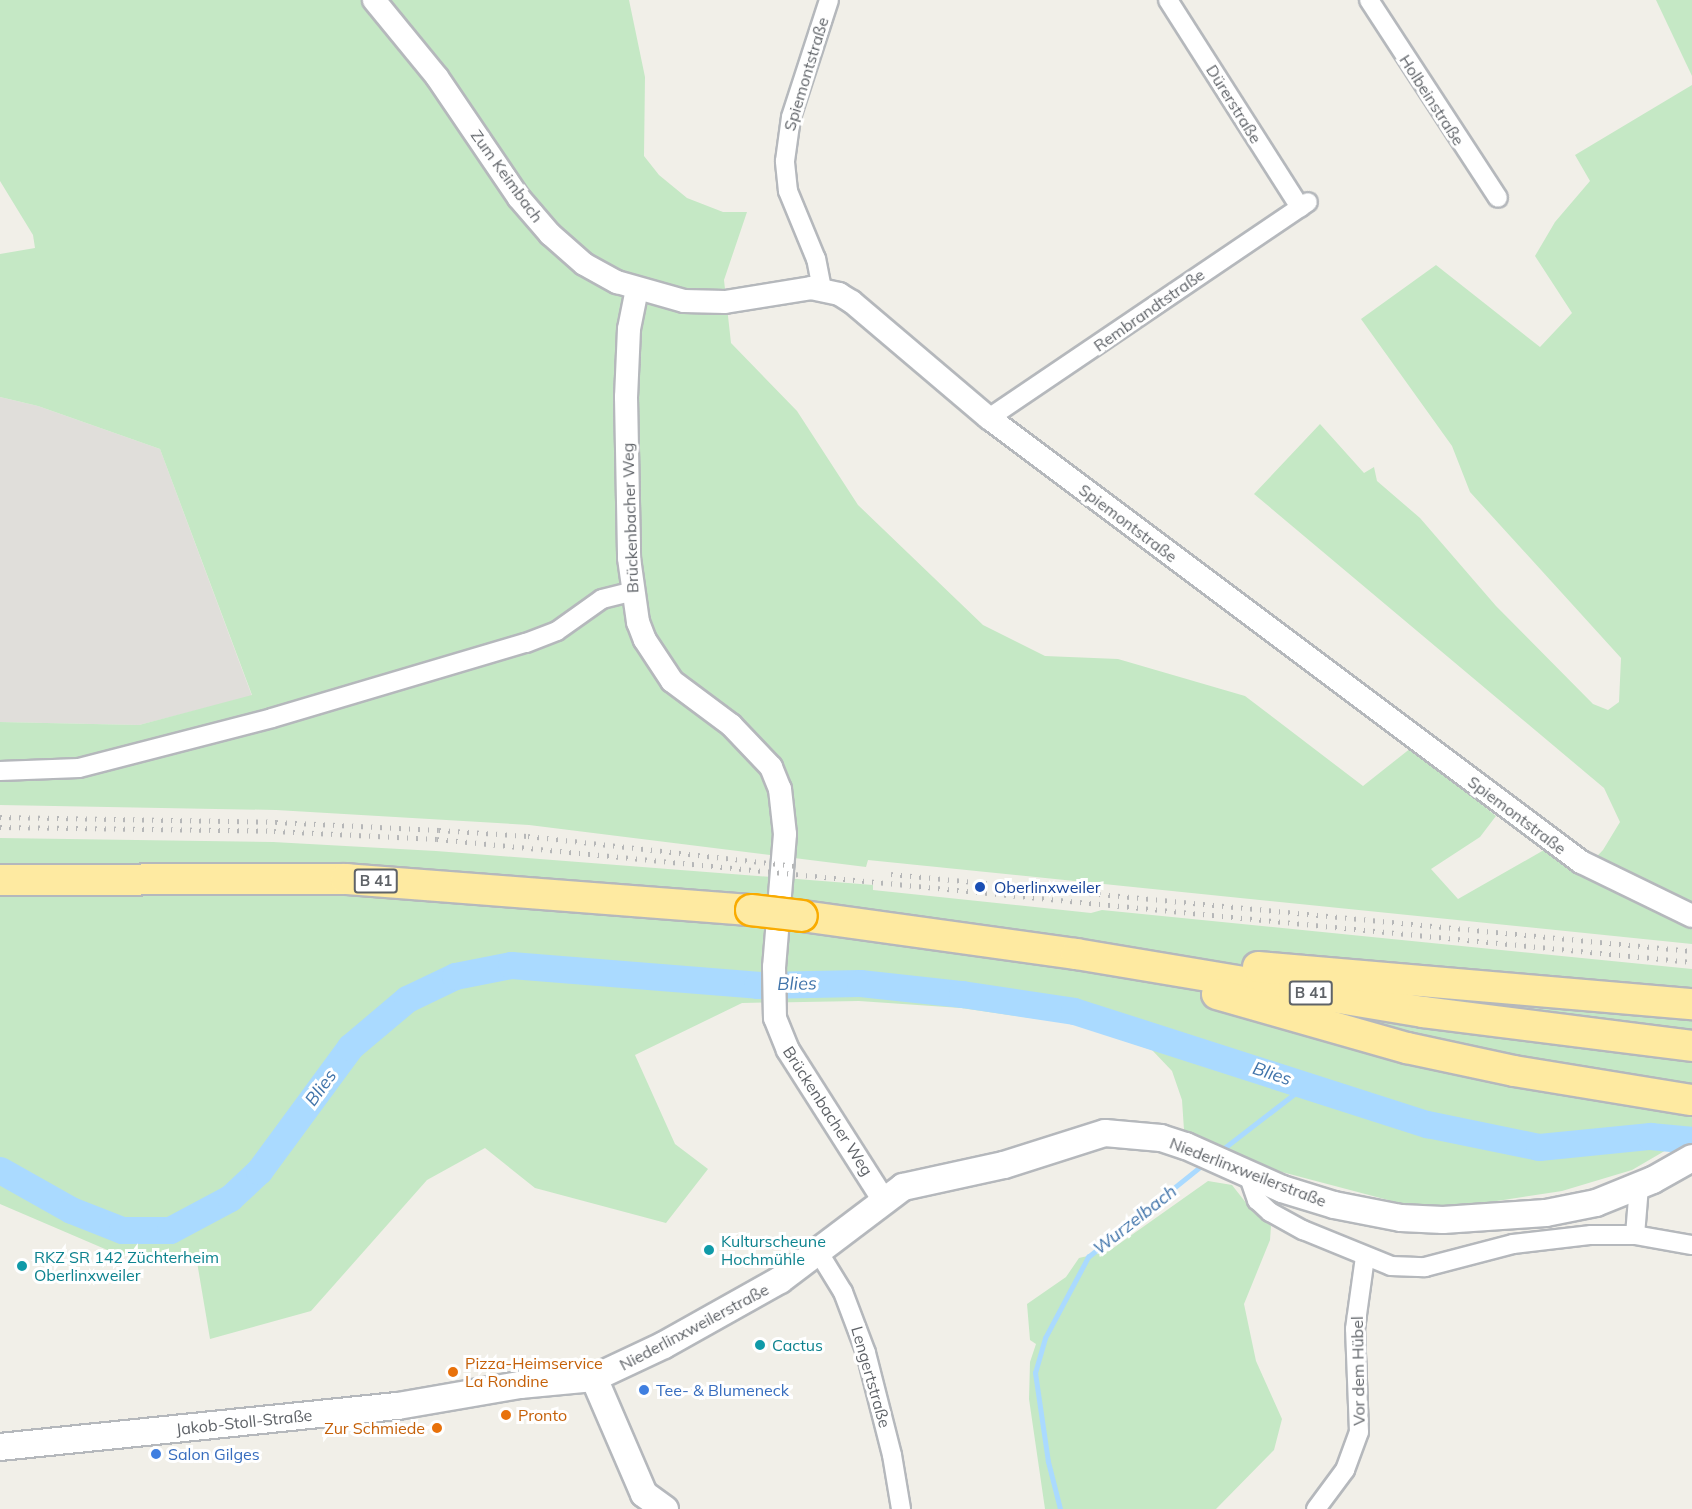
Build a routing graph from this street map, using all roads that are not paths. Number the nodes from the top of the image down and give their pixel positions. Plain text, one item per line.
1 (374, 0) edge
2 (829, 0) edge
3 (1168, 0) edge
4 (1369, 0) edge
5 (1498, 198) dead end
6 (1304, 205) joint
7 (637, 289) junction
8 (822, 289) junction
9 (988, 418) junction
10 (631, 592) junction
11 (0, 771) edge
12 (0, 880) edge
13 (1692, 916) edge
14 (1076, 954) junction
15 (1692, 1004) edge
16 (1692, 1047) edge
17 (1692, 1100) edge
18 (1692, 1158) edge
19 (1238, 1170) junction
20 (1639, 1186) junction
21 (884, 1199) junction
22 (1635, 1235) junction
23 (1692, 1245) edge
24 (819, 1253) junction
25 (1365, 1257) junction
26 (594, 1378) junction
27 (0, 1447) edge
28 (658, 1507) edge
29 (901, 1509) edge
30 (1316, 1509) edge

1 - 7 street, Zum Keimbach
2 - 8 street, Spiemontstraße
3 - 6 street, Dürerstraße
4 - 5 street, Holbeinstraße
6 - 9 street, Rembrandtstraße
7 - 8 street, Zum Keimbach
7 - 10 street, Brückenbacher Weg
8 - 9 street, Spiemontstraße
9 - 13 street, Spiemontstraße
10 - 11 street
10 - 21 street, Brückenbacher Weg
12 - 14 highway, B 41, bridge
14 - 15 highway
14 - 16 highway, B 41
14 - 17 highway
18 - 20 main road, Niederlinxweilerstraße
19 - 20 main road, Niederlinxweilerstraße
19 - 21 main road, Niederlinxweilerstraße
19 - 25 street
20 - 22 street
21 - 24 main road, Niederlinxweilerstraße
22 - 23 street
22 - 25 street
24 - 26 main road, Niederlinxweilerstraße
24 - 29 street, Lengertstraße
25 - 30 street, Vor dem Hübel
26 - 27 main road, Jakob-Stoll-Straße
26 - 28 main road

